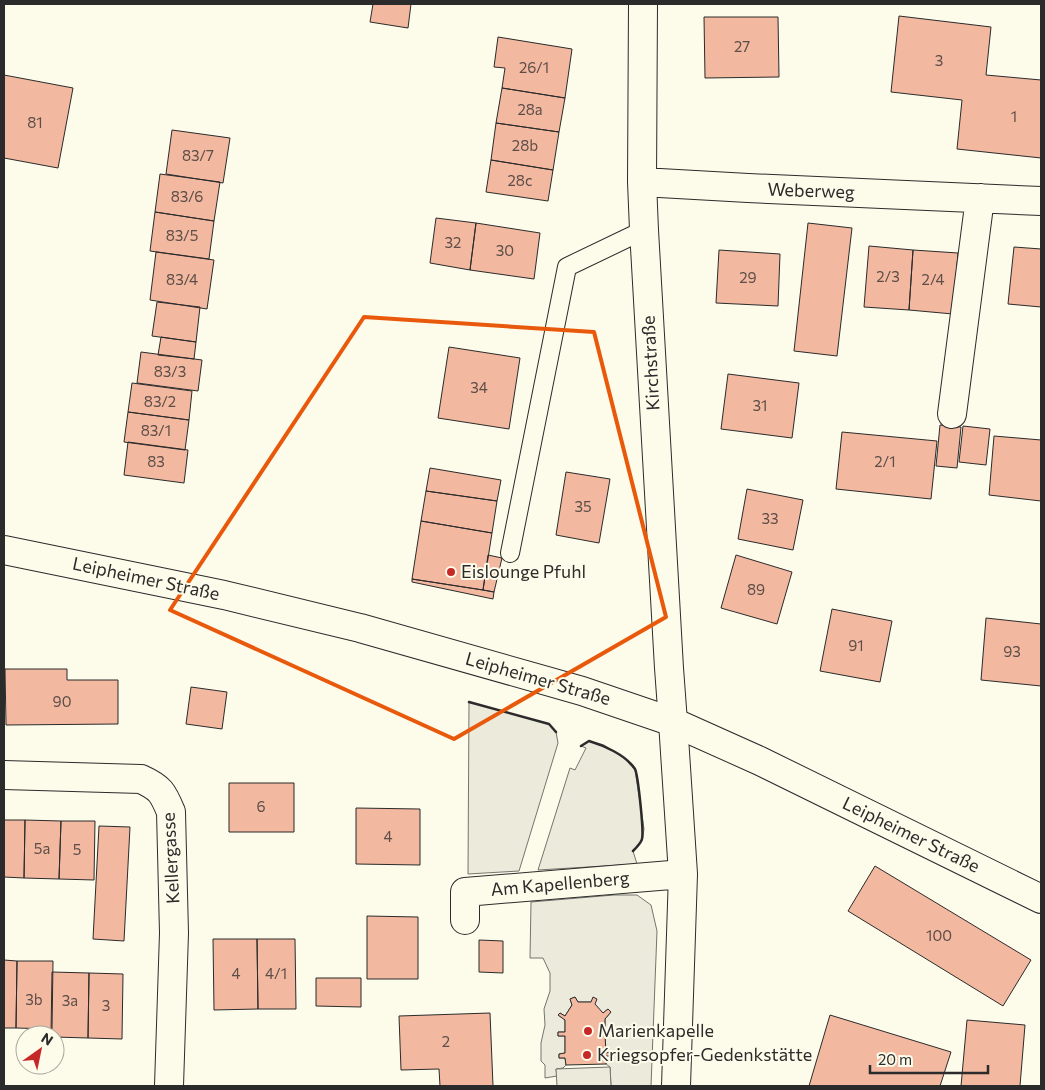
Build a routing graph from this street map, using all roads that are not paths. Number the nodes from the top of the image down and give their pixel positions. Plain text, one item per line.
1 (643, 4) edge
2 (642, 182) junction
3 (980, 198) junction
4 (1041, 201) edge
5 (644, 230) junction
6 (952, 414) dead end
7 (4, 550) edge
8 (510, 553) dead end
9 (673, 722) junction
10 (4, 775) edge
11 (683, 874) junction
12 (1041, 898) edge
13 (465, 920) dead end
14 (170, 1086) edge
15 (676, 1086) edge

1 - 2 street, Kirchstraße
2 - 3 street, Weberweg
2 - 5 street, Kirchstraße
3 - 4 street, Weberweg
3 - 6 street
5 - 8 lane
5 - 9 street, Kirchstraße
7 - 9 street, Leipheimer Straße
9 - 11 street
9 - 12 street, Leipheimer Straße
10 - 14 street, Kellergasse
11 - 13 street, Am Kapellenberg
11 - 15 street

